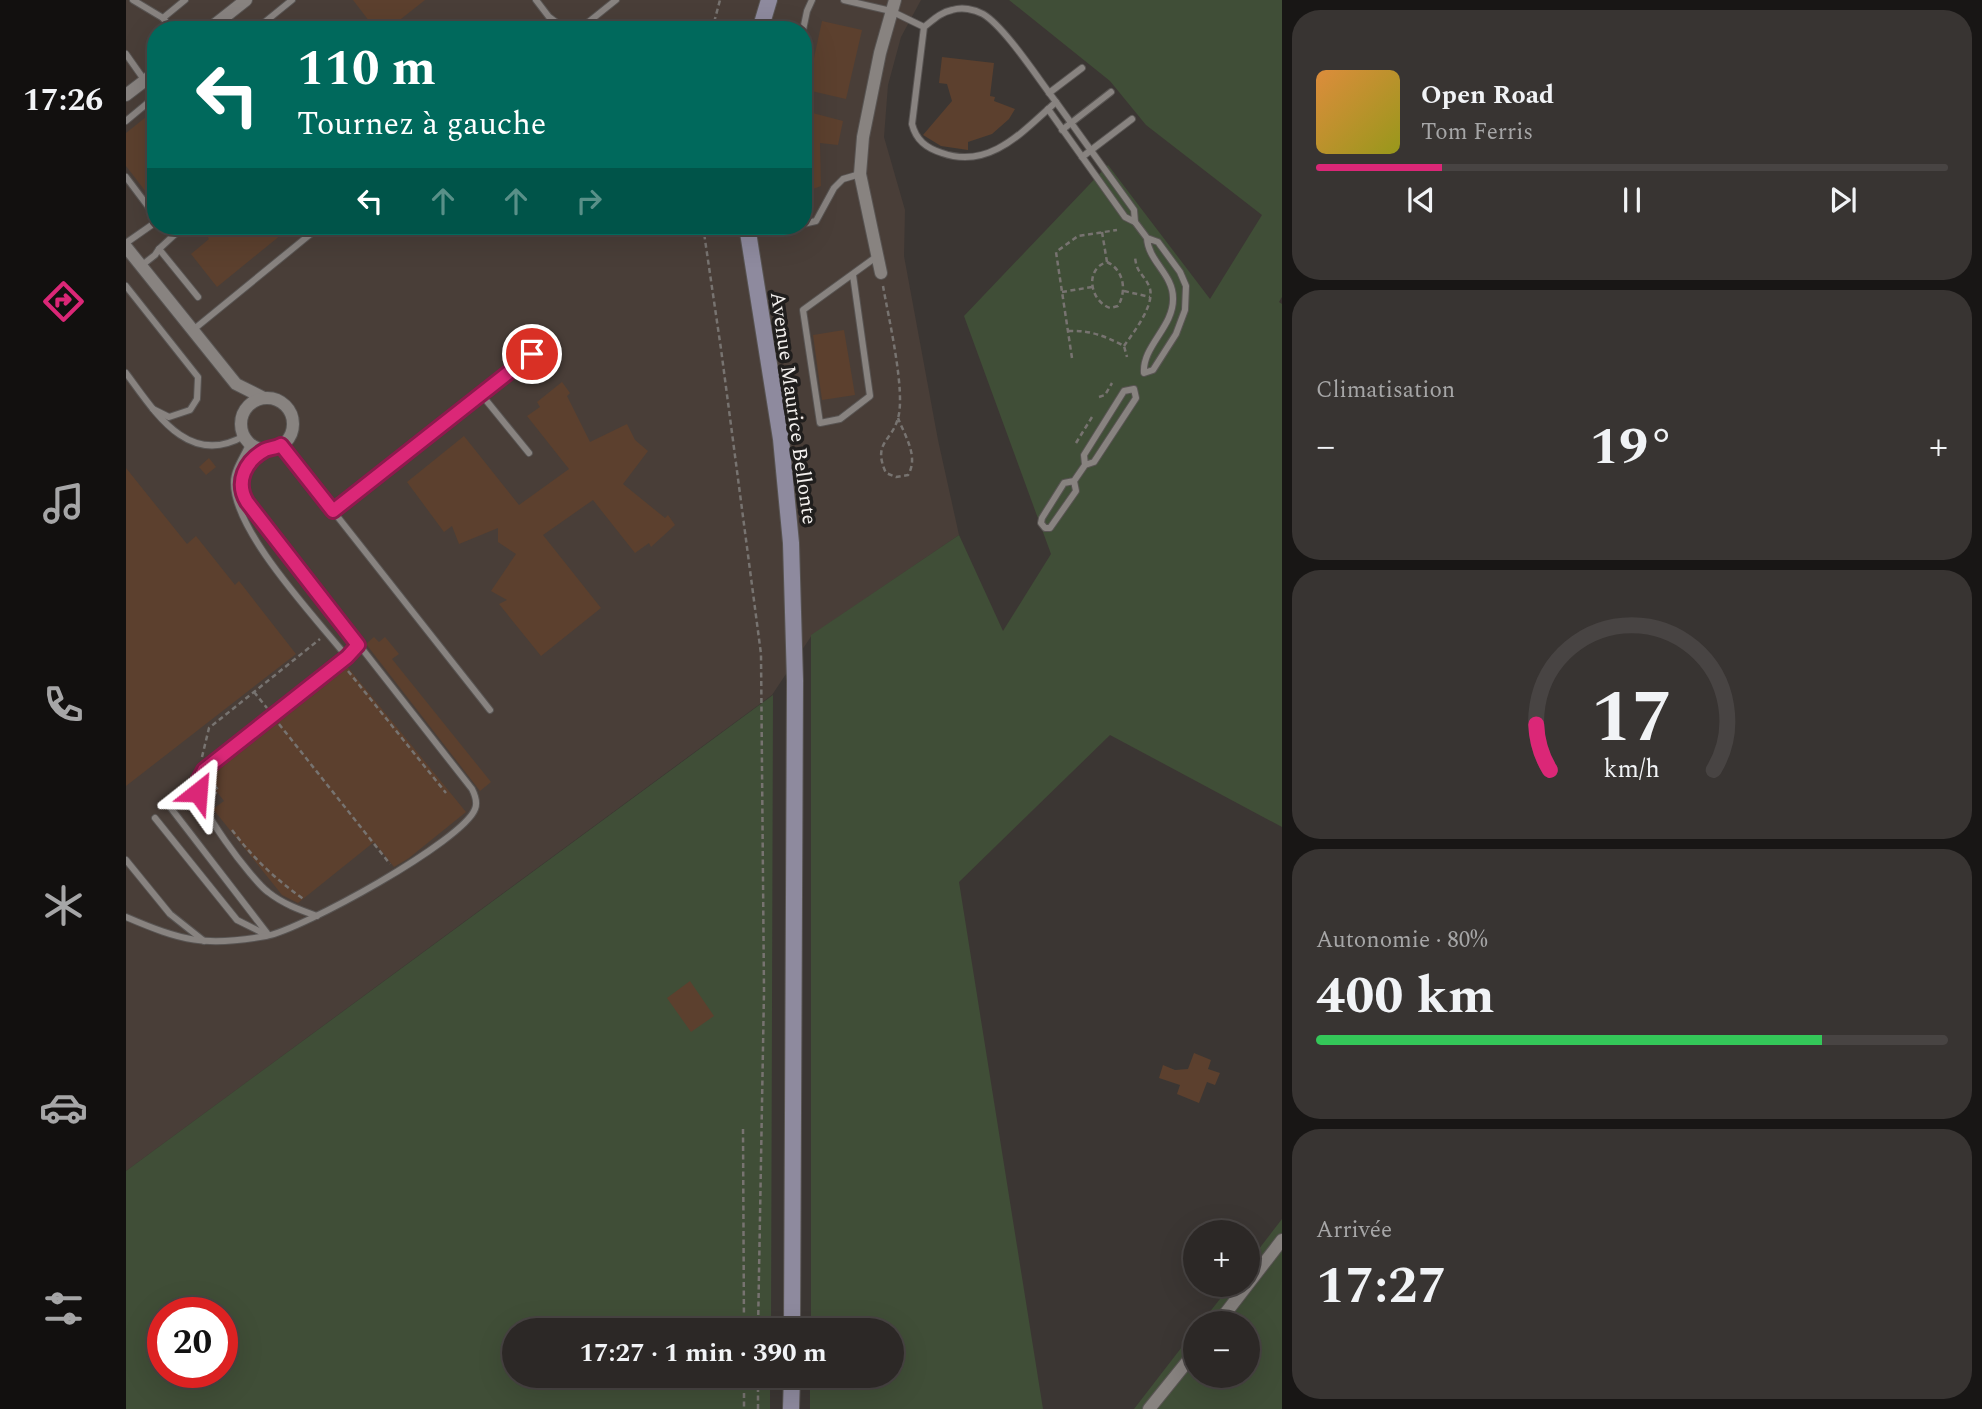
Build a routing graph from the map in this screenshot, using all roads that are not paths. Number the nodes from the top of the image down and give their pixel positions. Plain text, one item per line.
1 (133, 0) edge
2 (185, 0) edge
3 (246, 0) edge
4 (292, 0) edge
5 (536, 0) edge
6 (616, 0) edge
7 (769, 0) edge
8 (812, 0) edge
9 (844, 0) edge
10 (893, 6) edge
11 (163, 18) junction
12 (165, 21) edge
13 (221, 21) edge
14 (266, 21) edge
15 (555, 21) edge
16 (590, 21) edge
17 (763, 21) edge
18 (805, 21) edge
19 (924, 27) junction
20 (126, 54) edge
21 (1082, 68) dead end
22 (145, 81) joint
23 (1111, 92) dead end
24 (1049, 93) junction
25 (126, 95) edge
26 (1056, 102) junction
27 (147, 104) edge
28 (1048, 109) junction
29 (1132, 119) dead end
30 (126, 121) edge
31 (1071, 122) junction
32 (1062, 130) junction
33 (1090, 149) junction
34 (1082, 157) junction
35 (860, 174) junction
36 (126, 177) edge
37 (147, 207) edge
38 (812, 221) edge
39 (1135, 222) junction
40 (147, 228) edge
41 (174, 235) edge
42 (309, 235) edge
43 (748, 235) edge
44 (1147, 239) junction
45 (126, 245) edge
46 (159, 249) junction
47 (877, 255) junction
48 (141, 266) junction
49 (881, 273) road end
50 (853, 275) junction
51 (126, 286) edge
52 (198, 297) dead end
53 (193, 330) junction
54 (532, 354) dead end
55 (126, 373) edge
56 (1144, 373) junction
57 (236, 384) junction
58 (1135, 389) junction
59 (481, 394) junction
60 (264, 398) junction
61 (153, 409) junction
62 (244, 414) junction
63 (247, 439) junction
64 (281, 445) junction
65 (266, 449) junction
66 (529, 453) dead end
67 (1085, 465) junction
68 (1074, 481) junction
69 (333, 511) junction
70 (358, 645) junction
71 (344, 659) junction
72 (490, 710) dead end
73 (170, 807) dead end
74 (155, 818) dead end
75 (126, 860) edge
76 (317, 916) junction
77 (126, 917) edge
78 (269, 936) junction
79 (206, 943) junction
80 (1282, 1240) edge
81 (1227, 1311) edge
82 (792, 1318) edge
83 (1183, 1367) edge
84 (792, 1388) edge
85 (791, 1409) edge
86 (1149, 1409) edge

1 - 11 lane
2 - 11 lane
3 - 13 street
4 - 14 lane
5 - 15 lane
6 - 16 lane
7 - 17 main road
8 - 18 lane
9 - 10 lane
10 - 19 lane
10 - 35 street
11 - 12 lane
19 - 24 lane
19 - 28 lane
20 - 22 lane
21 - 24 lane
22 - 25 street
23 - 31 lane
24 - 26 lane
26 - 28 lane
26 - 31 lane
27 - 30 lane
28 - 32 lane
29 - 33 lane
31 - 32 lane
31 - 33 lane
32 - 34 lane
33 - 34 lane
33 - 39 lane
34 - 39 lane
35 - 38 lane
35 - 47 street
36 - 37 lane
39 - 44 lane
40 - 45 lane
41 - 46 lane
42 - 53 lane
43 - 82 main road, Avenue Maurice Bellonte
44 - 56 lane
44 - 56 lane
45 - 48 street
46 - 48 lane
46 - 52 lane
47 - 49 street
47 - 50 lane
48 - 53 street
50 - 50 lane
51 - 61 lane
53 - 57 street
54 - 59 lane
55 - 61 lane
56 - 58 lane
57 - 60 street
57 - 62 street
58 - 67 lane
58 - 67 lane
59 - 66 lane
59 - 69 lane
60 - 62 street
60 - 64 street
61 - 63 lane
62 - 63 street
63 - 65 street
63 - 71 lane
64 - 65 street
64 - 69 lane
65 - 70 lane
67 - 68 lane
68 - 68 lane
69 - 72 lane
70 - 71 lane
70 - 76 lane
71 - 76 lane
73 - 78 lane
74 - 78 lane
75 - 79 lane
76 - 78 lane
77 - 79 lane
78 - 79 lane
80 - 81 street
83 - 86 street
84 - 85 main road

